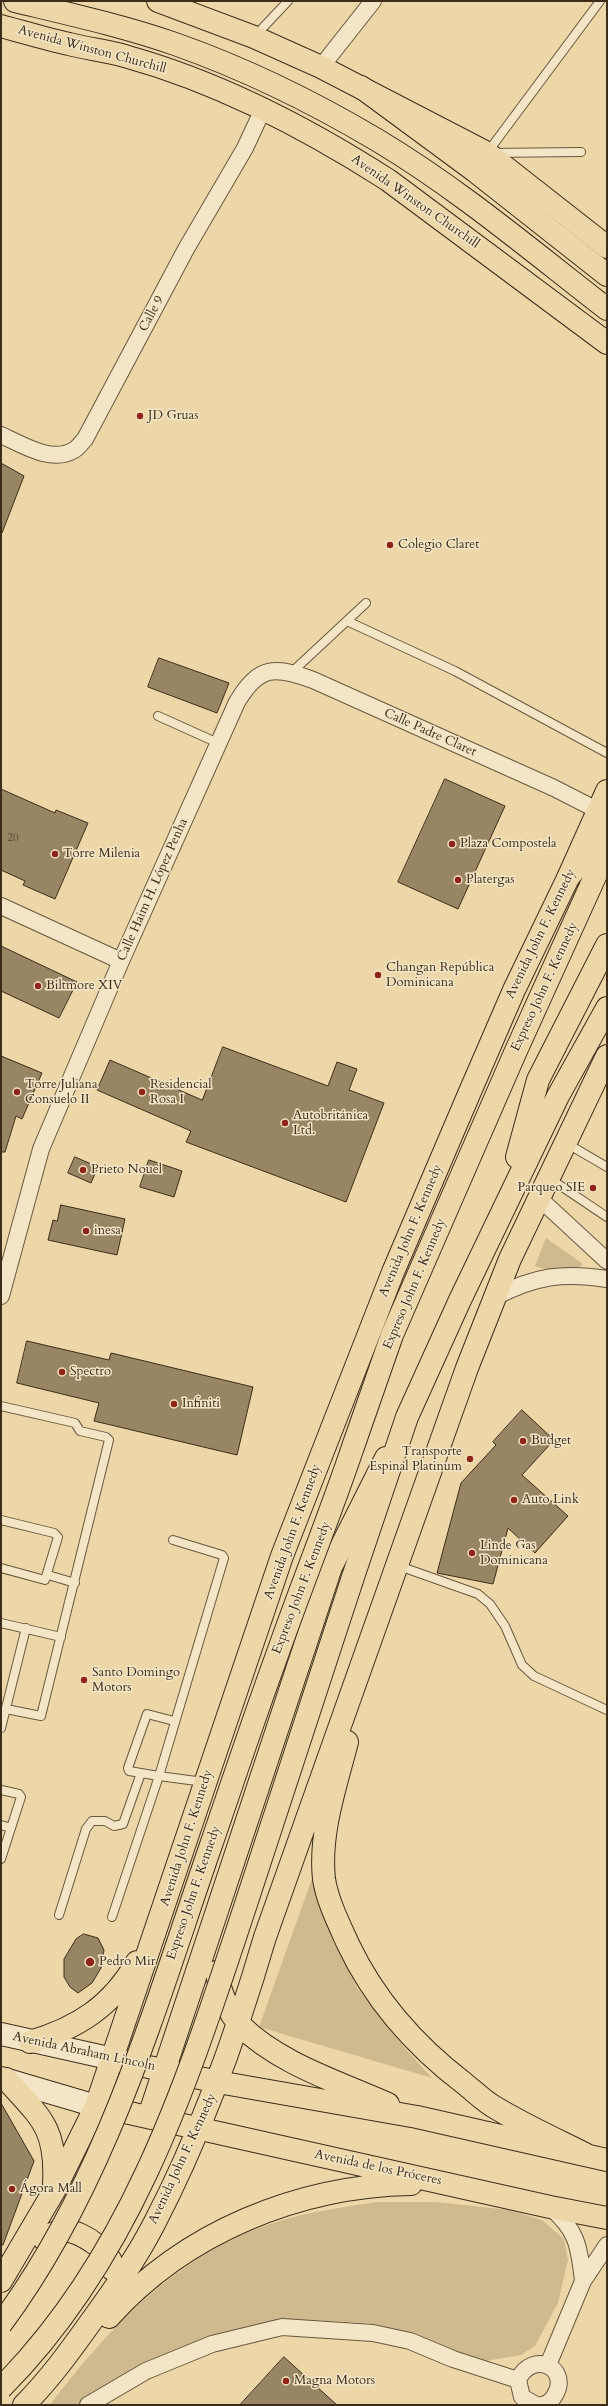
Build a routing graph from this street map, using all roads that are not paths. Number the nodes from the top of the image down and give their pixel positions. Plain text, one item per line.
1 (14, 1) edge
2 (158, 1) edge
3 (288, 1) edge
4 (373, 1) edge
5 (600, 1) edge
6 (1, 26) edge
7 (254, 37) junction
8 (321, 67) junction
9 (361, 87) junction
10 (264, 107) junction
11 (580, 152) dead end
12 (487, 153) junction
13 (607, 247) edge
14 (607, 275) edge
15 (607, 309) edge
16 (607, 343) edge
17 (1, 435) edge
18 (366, 603) dead end
19 (348, 621) junction
20 (292, 672) junction
21 (259, 674) joint
22 (158, 716) dead end
23 (218, 743) junction
24 (607, 753) edge
25 (607, 791) edge
26 (602, 819) edge
27 (607, 850) edge
28 (1, 906) edge
29 (607, 945) edge
30 (121, 961) junction
31 (607, 1008) edge
32 (607, 1056) edge
33 (565, 1142) junction
34 (607, 1167) edge
35 (548, 1178) junction
36 (540, 1199) junction
37 (503, 1208) junction
38 (607, 1217) edge
39 (607, 1261) edge
40 (607, 1279) edge
41 (1, 1296) edge
42 (495, 1296) junction
43 (1, 1406) edge
44 (407, 1417) junction
45 (1, 1520) edge
46 (408, 1537) junction
47 (173, 1540) dead end
48 (399, 1566) junction
49 (1, 1568) edge
50 (48, 1575) junction
51 (75, 1583) junction
52 (1, 1622) edge
53 (26, 1628) junction
54 (61, 1637) junction
55 (6, 1709) junction
56 (607, 1710) edge
57 (174, 1722) junction
58 (1, 1728) edge
59 (141, 1773) junction
60 (159, 1776) junction
61 (205, 1782) junction
62 (1, 1790) edge
63 (1, 1825) edge
64 (12, 1828) junction
65 (1, 1860) edge
66 (59, 1915) dead end
67 (112, 1917) dead end
68 (160, 1921) junction
69 (213, 1925) junction
70 (239, 2025) junction
71 (1, 2034) edge
72 (30, 2042) junction
73 (113, 2059) junction
74 (166, 2070) junction
75 (4, 2079) edge
76 (218, 2082) junction
77 (96, 2106) junction
78 (149, 2116) junction
79 (417, 2117) junction
80 (197, 2129) junction
81 (585, 2154) junction
82 (607, 2160) edge
83 (466, 2187) junction
84 (54, 2191) junction
85 (550, 2207) junction
86 (607, 2218) edge
87 (607, 2245) edge
88 (4, 2278) edge
89 (583, 2281) junction
90 (100, 2308) junction
91 (1, 2324) edge
92 (548, 2365) junction
93 (518, 2380) junction
94 (1, 2388) edge
95 (27, 2402) edge
96 (551, 2403) edge
97 (88, 2405) edge
98 (536, 2405) edge

1 - 15 main road
2 - 7 main road
3 - 7 lane
4 - 8 street
5 - 12 lane
6 - 10 main road, Avenida Winston Churchill
7 - 8 main road
8 - 9 main road
9 - 12 main road
9 - 14 main road
10 - 16 main road, Avenida Winston Churchill
10 - 17 street, Calle 9
11 - 12 lane
12 - 13 main road
18 - 19 lane
19 - 20 lane
19 - 24 lane
20 - 21 street, Calle Padre Claret
20 - 26 street, Calle Padre Claret
21 - 23 street, Calle Haim H. López Penha
22 - 23 lane
23 - 30 street, Calle Haim H. López Penha
25 - 26 main road
26 - 61 main road, Avenida John F. Kennedy
27 - 91 main road, Expreso John F. Kennedy, bridge
28 - 30 street
29 - 37 main road
30 - 41 street, Calle Haim H. López Penha
31 - 37 main road
32 - 33 main road, Avenida John F. Kennedy
33 - 34 lane
33 - 35 main road, Avenida John F. Kennedy
35 - 36 main road, Avenida John F. Kennedy
35 - 38 lane
36 - 39 street
36 - 42 main road, Avenida John F. Kennedy
37 - 44 main road
40 - 42 street
42 - 46 main road, Avenida John F. Kennedy
43 - 51 lane
44 - 69 main road
44 - 94 main road, bridge
45 - 50 lane
46 - 48 main road
46 - 70 main road, Avenida John F. Kennedy
47 - 57 lane
48 - 56 lane
48 - 81 main road
49 - 50 lane
50 - 51 lane
51 - 54 lane
52 - 53 lane
53 - 54 lane
53 - 55 lane
54 - 55 lane
55 - 58 lane
57 - 59 lane
57 - 60 lane
59 - 60 lane
59 - 66 lane
60 - 61 lane
60 - 67 lane
61 - 68 main road, Avenida John F. Kennedy
62 - 64 lane
63 - 64 lane
64 - 65 lane
68 - 72 main road
68 - 73 main road, Avenida John F. Kennedy
69 - 70 main road
69 - 74 main road
70 - 76 main road, Avenida John F. Kennedy
70 - 79 main road
71 - 72 main road, Avenida Abraham Lincoln
72 - 73 main road, Avenida Abraham Lincoln
73 - 74 main road, Avenida Abraham Lincoln
73 - 77 main road, Avenida John F. Kennedy
74 - 76 main road
74 - 78 main road
75 - 77 main road
75 - 84 main road
76 - 79 main road
76 - 80 main road, Avenida John F. Kennedy
77 - 78 main road
77 - 84 main road, Avenida John F. Kennedy
78 - 80 main road, Avenida de los Próceres
79 - 81 main road
80 - 83 main road, Avenida de los Próceres
80 - 90 main road, Avenida John F. Kennedy
81 - 82 main road
83 - 85 main road, Avenida de los Próceres
83 - 95 main road
84 - 88 main road, Avenida John F. Kennedy
85 - 86 main road, Avenida de los Próceres
85 - 89 street
87 - 89 street
88 - 90 main road
89 - 92 street
90 - 95 main road, Avenida John F. Kennedy
92 - 93 street
92 - 96 street
93 - 97 street
93 - 98 street

